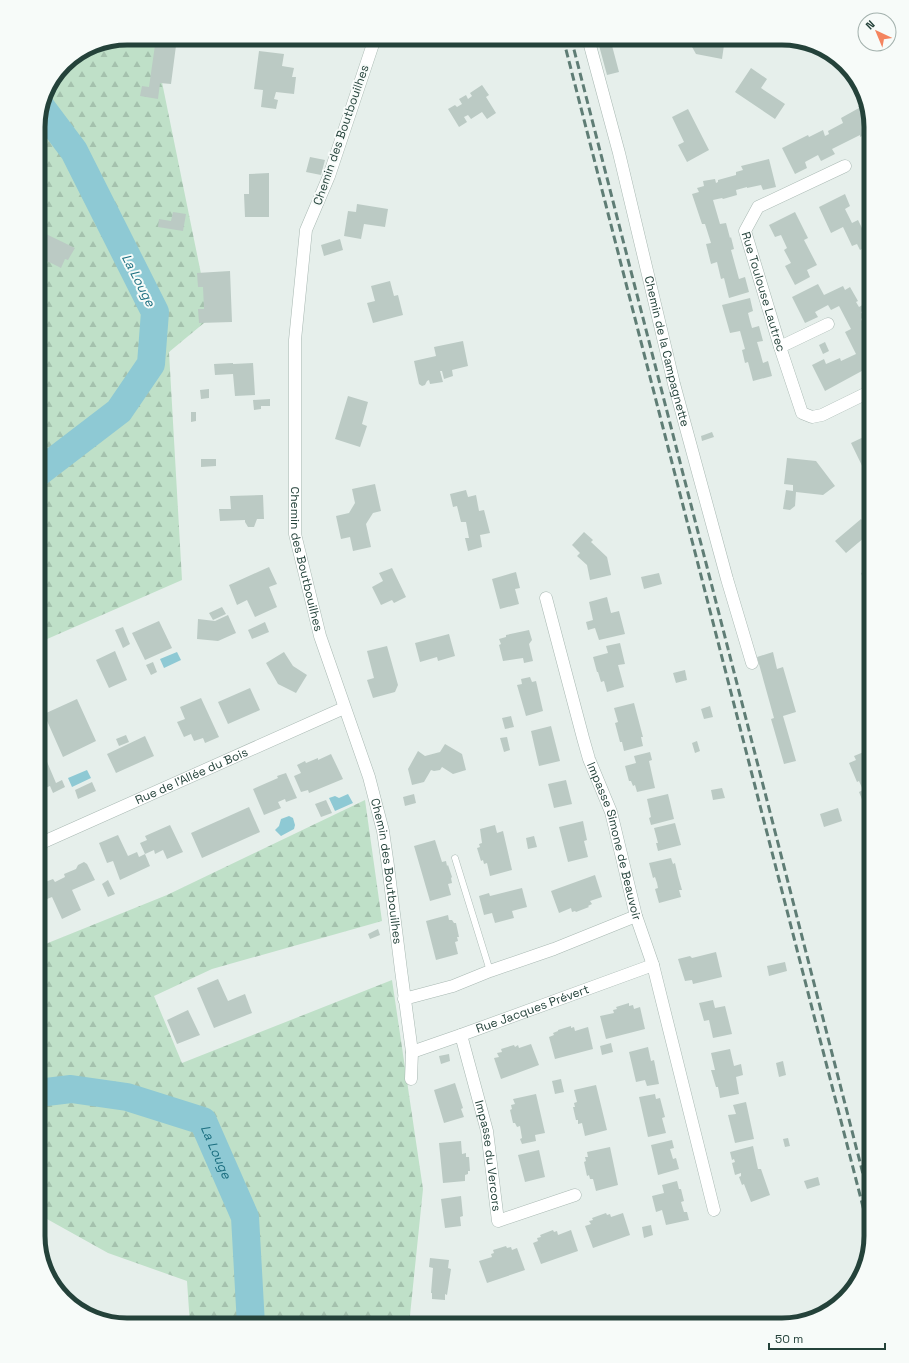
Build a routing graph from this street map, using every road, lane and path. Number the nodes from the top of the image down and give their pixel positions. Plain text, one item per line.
1 (373, 45) edge
2 (590, 45) edge
3 (845, 166) dead end
4 (828, 324) dead end
5 (780, 347) junction
6 (864, 394) edge
7 (546, 598) dead end
8 (752, 663) dead end
9 (344, 708) junction
10 (45, 841) edge
11 (455, 858) dead end
12 (636, 916) junction
13 (653, 965) junction
14 (490, 971) junction
15 (404, 999) junction
16 (461, 1036) junction
17 (412, 1052) junction
18 (411, 1079) dead end
19 (575, 1195) dead end
20 (714, 1210) dead end

1 - 9 street, Chemin des Boutbouilhes
2 - 8 street, Chemin de la Campagnette
3 - 5 street, Rue Toulouse Lautrec
4 - 5 street
5 - 6 street, Rue Toulouse Lautrec
7 - 12 street, Impasse Simone de Beauvoir
9 - 10 street, Rue de l'Allée du Bois
9 - 15 street, Chemin des Boutbouilhes
11 - 14 lane
12 - 13 street
12 - 14 street, Impasse Simone de Beauvoir
13 - 16 street, Rue Jacques Prévert
13 - 20 street
14 - 15 street, Impasse Simone de Beauvoir
15 - 17 street, Chemin des Boutbouilhes
16 - 17 street, Rue Jacques Prévert
16 - 19 street, Impasse du Vercors
17 - 18 street, Chemin des Boutbouilhes

